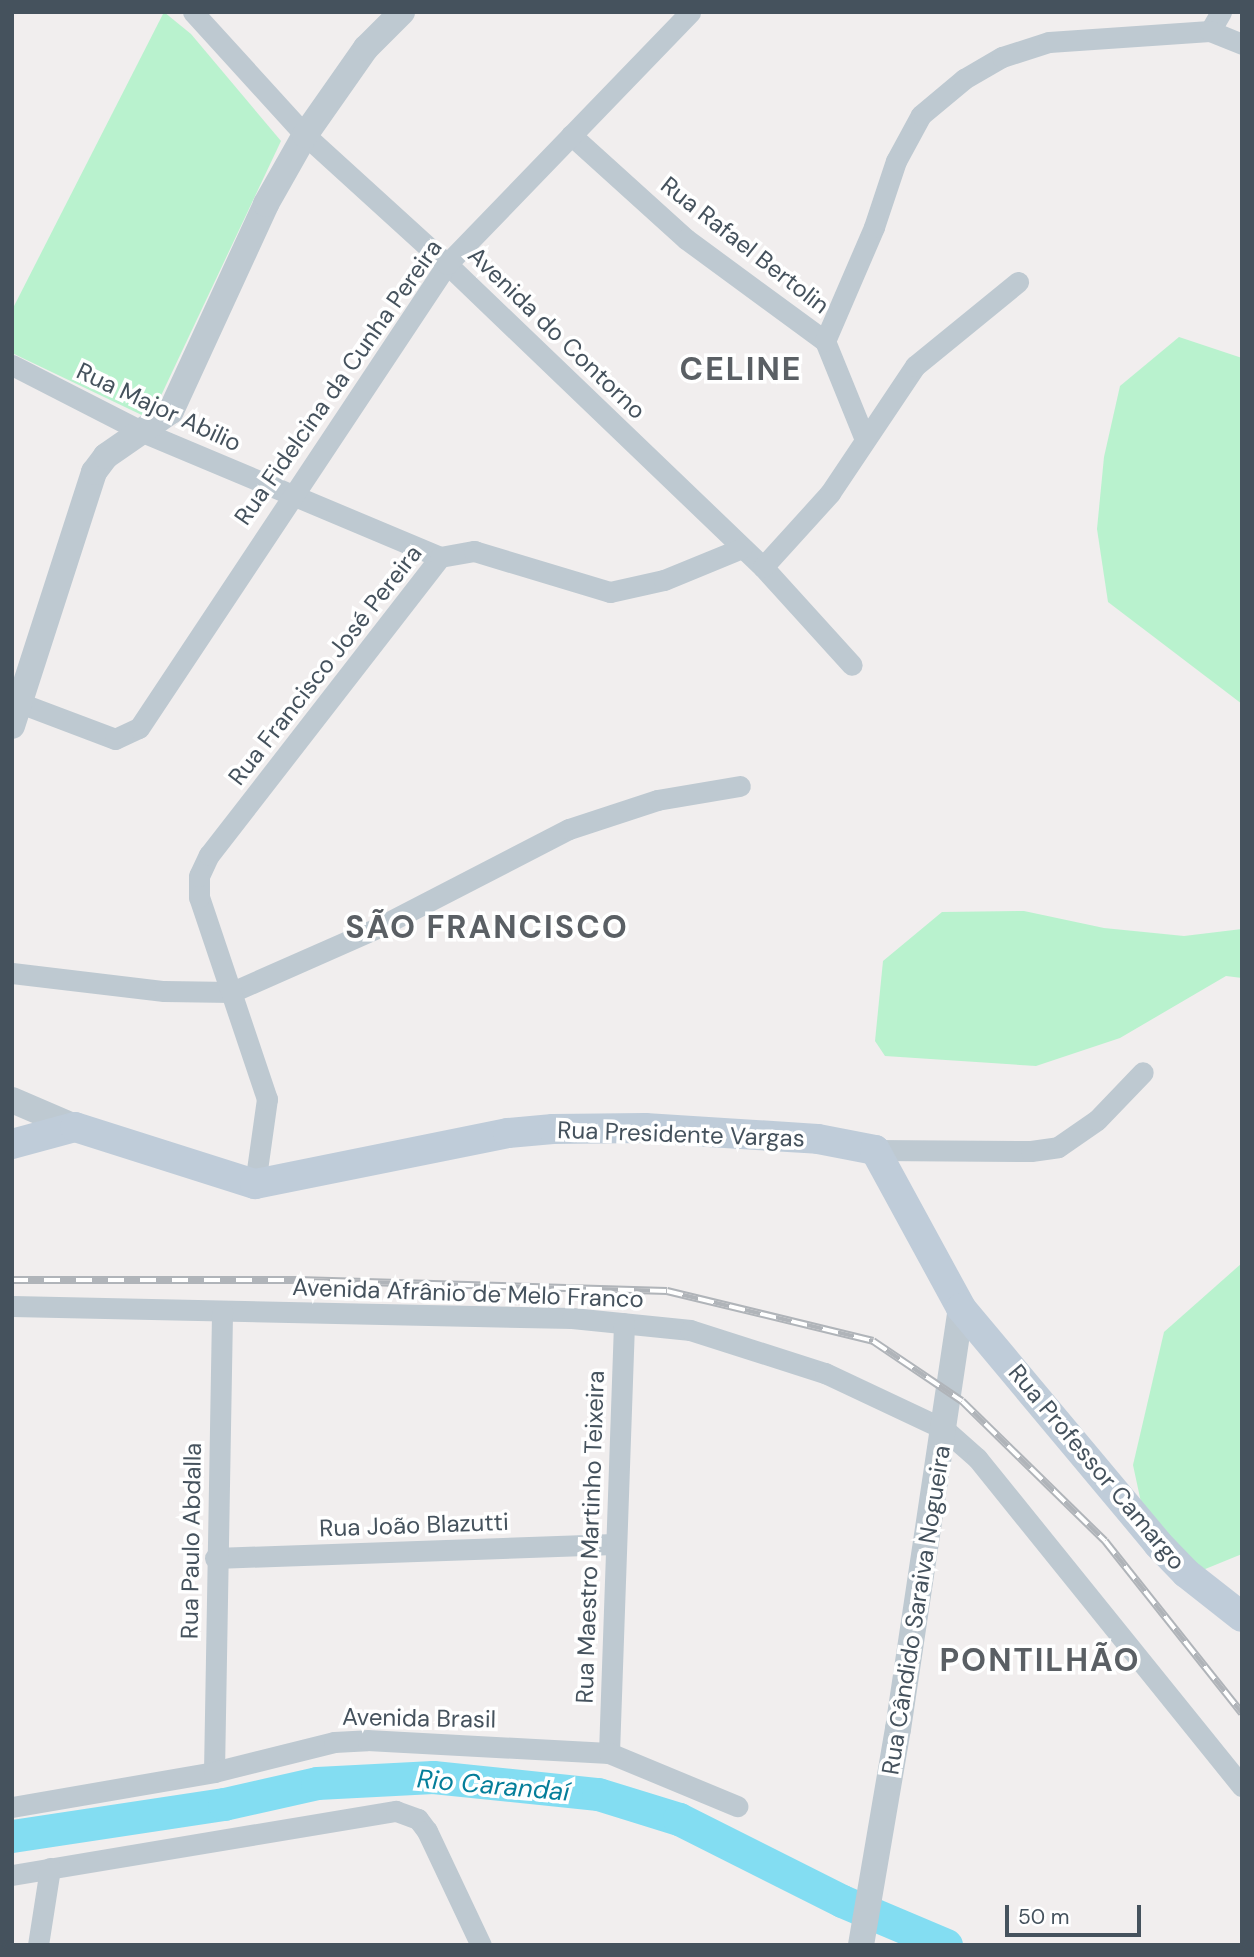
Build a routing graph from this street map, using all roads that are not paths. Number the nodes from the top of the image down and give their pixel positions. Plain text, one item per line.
1 (193, 12) edge
2 (402, 12) edge
3 (690, 12) edge
4 (1221, 12) edge
5 (1210, 31) junction
6 (1242, 44) edge
7 (305, 135) junction
8 (570, 135) junction
9 (447, 264) junction
10 (1018, 282) dead end
11 (825, 341) junction
12 (12, 365) edge
13 (145, 433) junction
14 (864, 437) junction
15 (290, 495) junction
16 (742, 548) junction
17 (440, 557) junction
18 (763, 568) junction
19 (852, 664) dead end
20 (15, 710) edge
21 (740, 786) dead end
22 (12, 974) edge
23 (232, 992) junction
24 (1143, 1072) dead end
25 (12, 1100) edge
26 (75, 1127) junction
27 (12, 1144) edge
28 (874, 1150) junction
29 (255, 1184) junction
30 (12, 1306) edge
31 (961, 1308) junction
32 (222, 1311) junction
33 (624, 1323) junction
34 (944, 1429) junction
35 (614, 1544) junction
36 (215, 1559) junction
37 (1242, 1617) edge
38 (609, 1753) junction
39 (214, 1772) junction
40 (1242, 1787) edge
41 (737, 1806) dead end
42 (12, 1807) edge
43 (50, 1868) junction
44 (12, 1875) edge
45 (38, 1945) edge
46 (481, 1945) edge
47 (860, 1945) edge

1 - 7 street, Avenida do Contorno
2 - 7 street
3 - 8 street, Rua Fidelcina da Cunha Pereira
4 - 5 street
5 - 6 street
5 - 11 street
7 - 9 street, Avenida do Contorno
7 - 13 street
8 - 9 street, Rua Fidelcina da Cunha Pereira
8 - 11 street, Rua Rafael Bertolin
9 - 15 street, Rua Fidelcina da Cunha Pereira
9 - 16 street, Avenida do Contorno
10 - 14 street
11 - 14 street
12 - 13 street, Rua Major Abilio
13 - 15 street, Rua Major Abilio
13 - 20 street
14 - 18 street
15 - 17 street, Rua Major Abilio
15 - 20 street, Rua Fidelcina da Cunha Pereira
16 - 17 street, Rua Francisco José Pereira
16 - 18 street, Avenida do Contorno
17 - 23 street, Rua Francisco José Pereira
18 - 19 street, Avenida do Contorno
21 - 23 street
22 - 23 street
23 - 29 street
24 - 28 street, Rua Presidente Vargas
25 - 26 street
26 - 27 main road
26 - 29 main road, Rua Presidente Vargas
28 - 29 main road, Rua Presidente Vargas
28 - 31 main road, Rua Professor Camargo
30 - 32 street, Avenida Afrânio de Melo Franco
31 - 34 street, Rua Cândido Saraiva Nogueira
31 - 37 main road, Rua Professor Camargo
32 - 33 street, Avenida Afrânio de Melo Franco
32 - 36 street, Rua Paulo Abdalla
33 - 34 street, Avenida Afrânio de Melo Franco
33 - 35 street, Rua Maestro Martinho Teixeira
34 - 40 street, Avenida Afrânio de Melo Franco
34 - 47 street, Rua Cândido Saraiva Nogueira
35 - 36 street, Rua João Blazutti
35 - 38 street, Rua Maestro Martinho Teixeira
36 - 39 street, Rua Paulo Abdalla
38 - 39 street, Avenida Brasil
38 - 41 street, Avenida Brasil
39 - 42 street, Avenida Brasil
43 - 44 street
43 - 45 street
43 - 46 street

